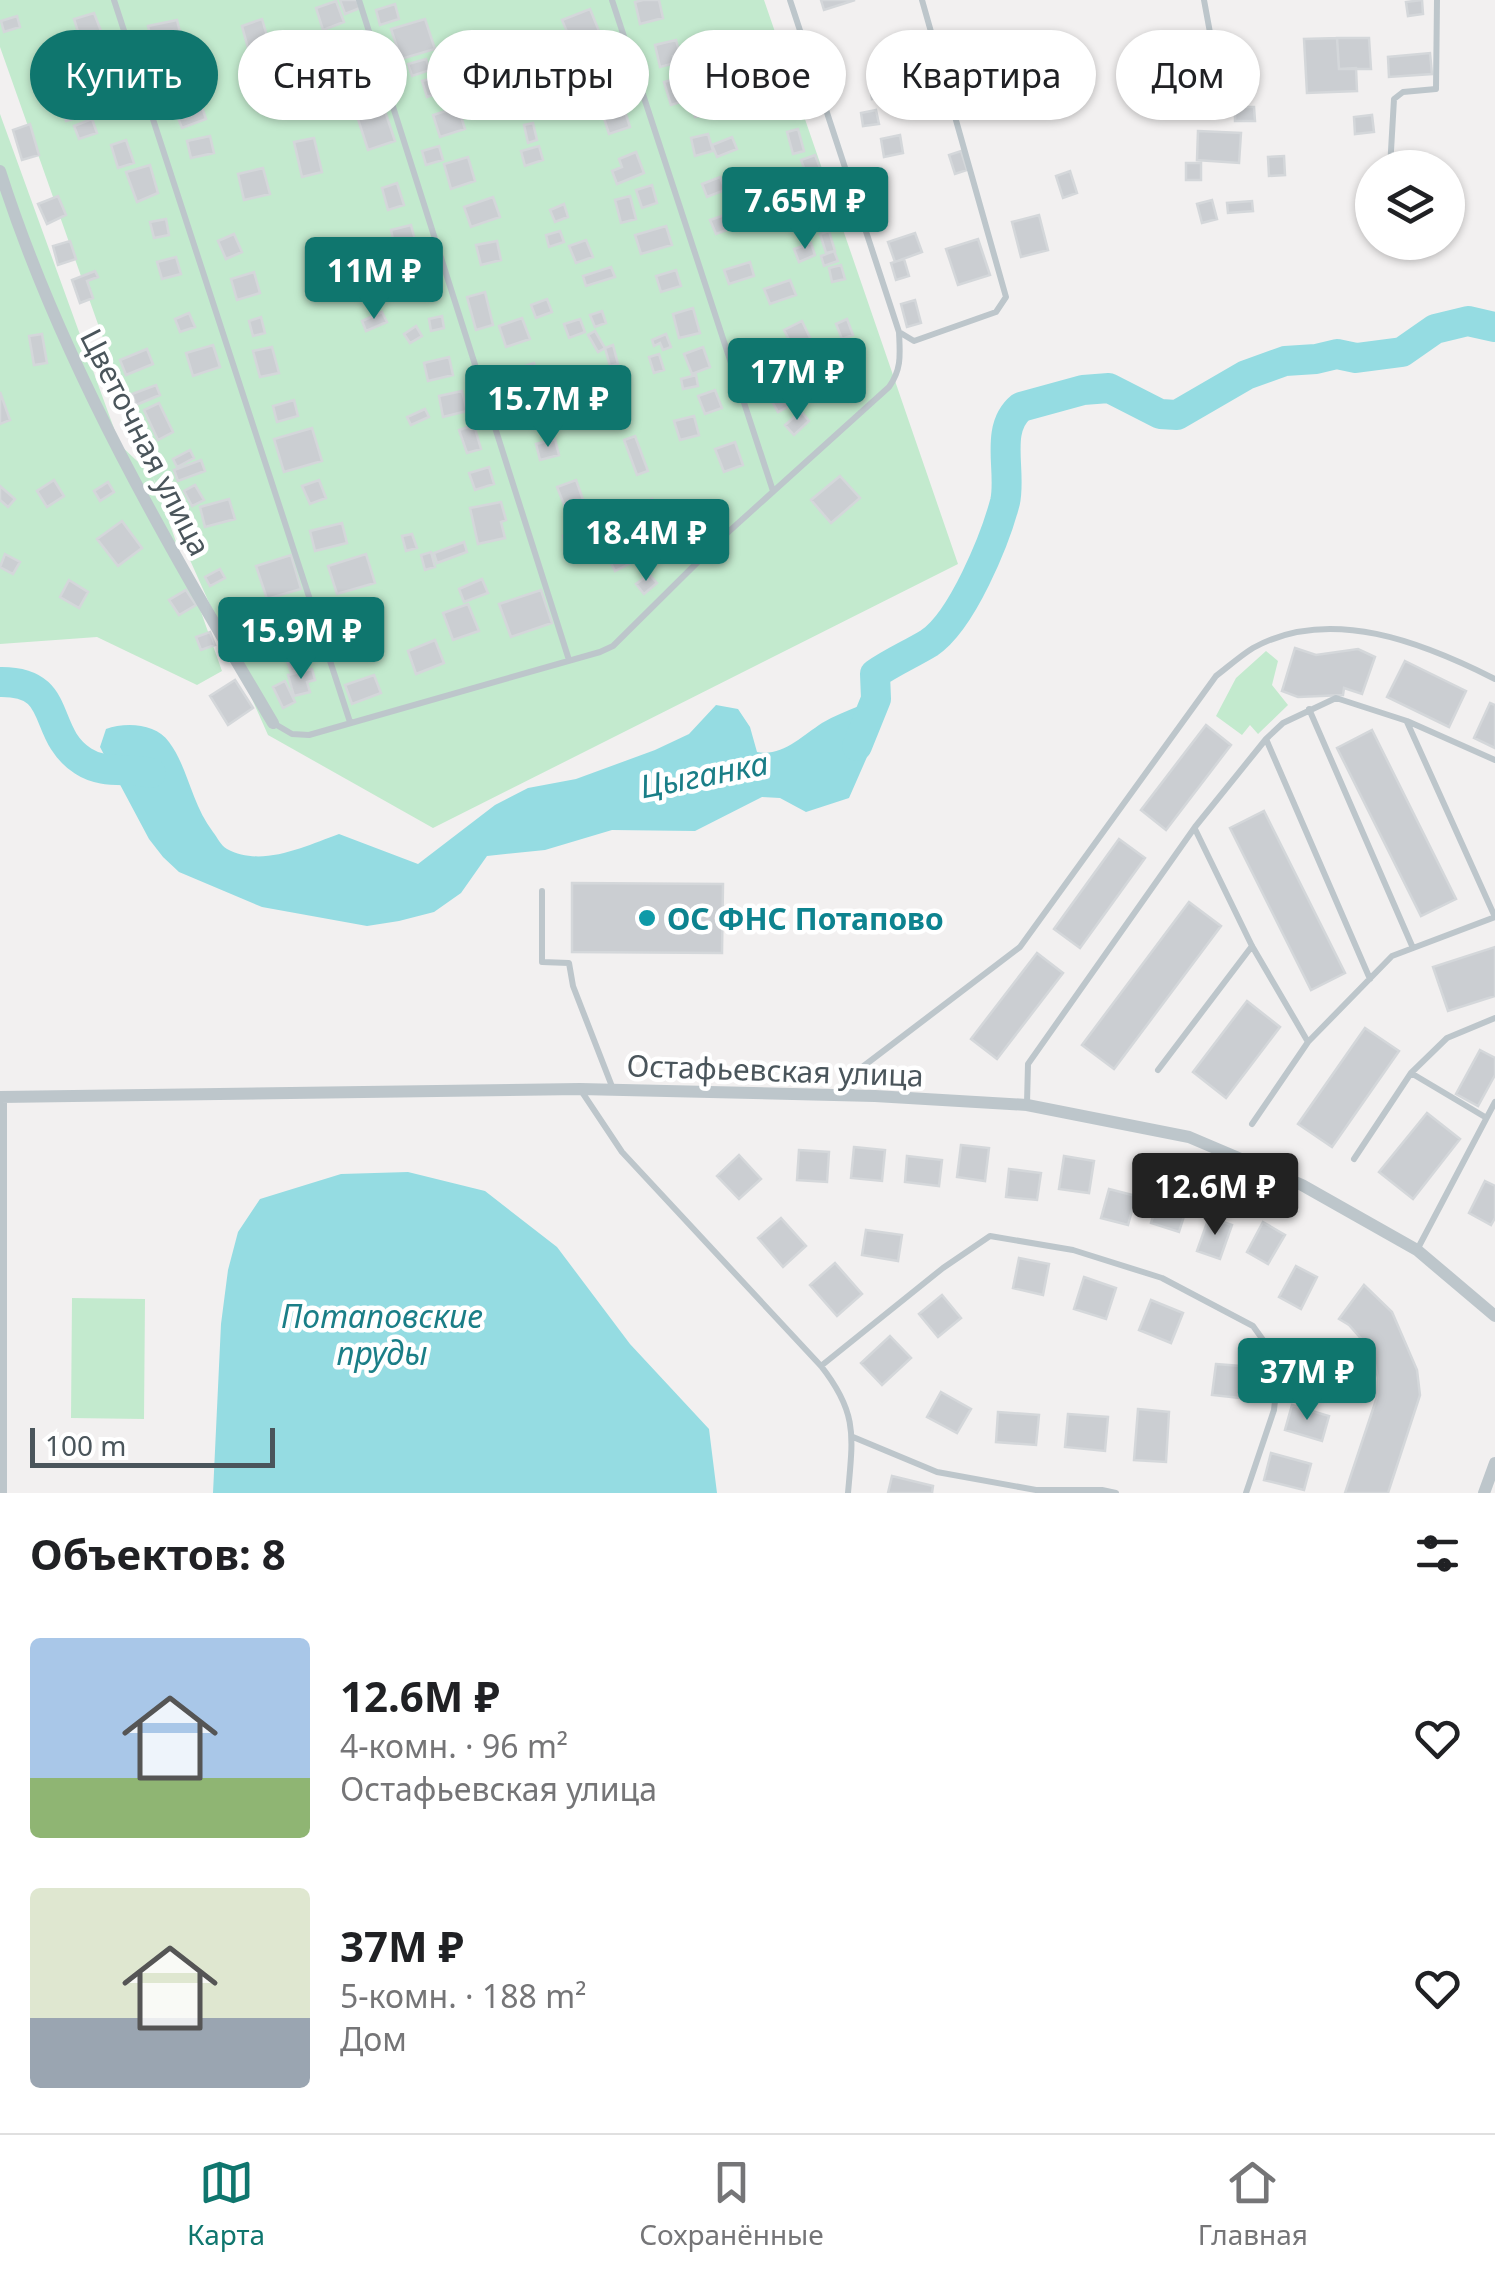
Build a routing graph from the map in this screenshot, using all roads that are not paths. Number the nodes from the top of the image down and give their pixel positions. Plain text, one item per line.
1 (114, 0) edge
2 (359, 0) edge
3 (612, 0) edge
4 (790, 0) edge
5 (922, 0) edge
6 (1204, 0) edge
7 (1437, 0) edge
8 (1210, 30) edge
9 (1391, 150) edge
10 (0, 171) edge
11 (4, 200) edge
12 (899, 332) junction
13 (773, 490) junction
14 (568, 660) junction
15 (1495, 679) edge
16 (1309, 709) junction
17 (1407, 721) junction
18 (350, 722) junction
19 (274, 723) joint
20 (1266, 739) junction
21 (1495, 760) edge
22 (1194, 828) junction
23 (542, 891) dead end
24 (1495, 917) edge
25 (1252, 946) junction
26 (1412, 948) junction
27 (1370, 978) junction
28 (1495, 1018) edge
29 (1308, 1042) junction
30 (1158, 1070) dead end
31 (1411, 1072) junction
32 (580, 1090) junction
33 (614, 1090) junction
34 (848, 1095) junction
35 (1, 1097) edge
36 (1495, 1102) edge
37 (1027, 1104) junction
38 (1485, 1117) junction
39 (1252, 1124) dead end
40 (1354, 1160) dead end
41 (1417, 1250) junction
42 (1495, 1316) edge
43 (821, 1366) junction
44 (0, 1436) edge
45 (853, 1437) junction
46 (1495, 1463) edge
47 (1036, 1492) edge
48 (1, 1493) edge
49 (848, 1493) edge
50 (1116, 1493) edge
51 (1246, 1493) edge
52 (1484, 1493) edge

1 - 18 lane
2 - 14 lane
3 - 13 lane
4 - 12 lane
5 - 12 lane
6 - 8 lane
7 - 9 lane
10 - 11 street, Цветочная улица
11 - 19 street, Цветочная улица
12 - 13 lane
13 - 14 lane
14 - 18 lane
15 - 34 lane
16 - 17 lane
16 - 20 lane
16 - 26 lane
17 - 21 lane
17 - 24 lane
18 - 19 lane
20 - 22 lane
20 - 27 lane
22 - 25 lane
22 - 37 lane
23 - 33 lane
24 - 26 lane
25 - 29 lane
25 - 30 lane
26 - 27 lane
27 - 29 lane
28 - 31 lane
29 - 39 lane
31 - 38 lane
31 - 40 lane
32 - 33 street, Остафьевская улица
32 - 35 street, Остафьевская улица
32 - 43 lane
33 - 34 street, Остафьевская улица
34 - 37 street, Остафьевская улица
35 - 44 street
36 - 38 lane
37 - 41 street, Остафьевская улица
38 - 41 lane
41 - 42 street, Остафьевская улица
43 - 45 lane
43 - 51 lane
44 - 48 street
45 - 47 lane
45 - 49 lane
46 - 52 street
47 - 50 lane

